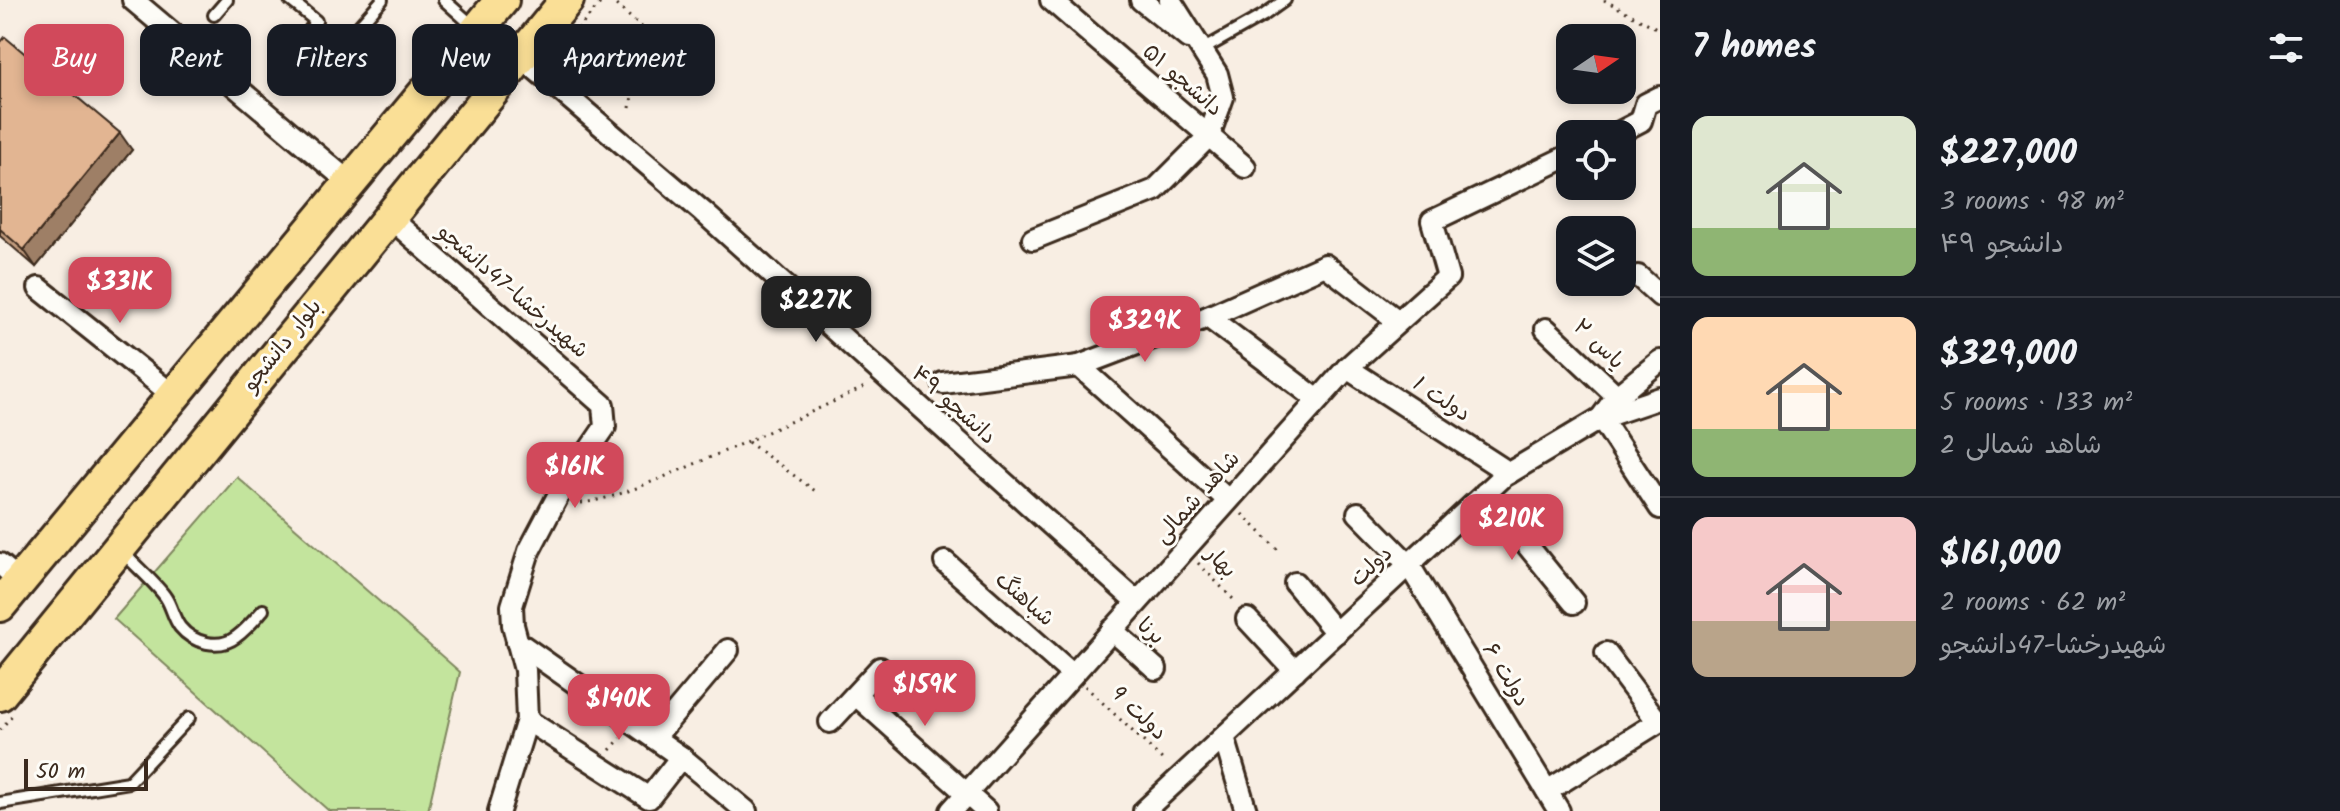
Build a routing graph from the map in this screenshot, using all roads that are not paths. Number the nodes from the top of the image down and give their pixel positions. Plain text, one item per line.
1 (133, 0) edge
2 (227, 0) edge
3 (290, 0) edge
4 (382, 0) edge
5 (444, 0) edge
6 (502, 0) edge
7 (567, 0) edge
8 (1141, 0) edge
9 (1170, 0) edge
10 (1285, 0) edge
11 (1053, 1) edge
12 (214, 15) dead end
13 (314, 24) edge
14 (361, 24) edge
15 (471, 24) edge
16 (483, 24) edge
17 (1202, 50) junction
18 (520, 56) junction
19 (423, 96) edge
20 (1660, 97) edge
21 (1636, 124) edge
22 (1209, 136) junction
23 (1556, 162) edge
24 (1245, 167) dead end
25 (350, 183) junction
26 (388, 216) junction
27 (1033, 239) dead end
28 (1638, 276) dead end
29 (39, 288) dead end
30 (1660, 296) edge
31 (1208, 317) junction
32 (1398, 321) junction
33 (1546, 329) dead end
34 (1660, 361) edge
35 (1079, 366) junction
36 (1347, 368) junction
37 (943, 383) dead end
38 (174, 396) junction
39 (1617, 396) junction
40 (1660, 398) edge
41 (1318, 400) junction
42 (1601, 418) junction
43 (1509, 473) junction
44 (1485, 493) junction
45 (1228, 500) junction
46 (1660, 508) edge
47 (1358, 513) dead end
48 (119, 548) junction
49 (945, 562) dead end
50 (1409, 565) junction
51 (1295, 583) dead end
52 (7, 584) edge
53 (1137, 602) junction
54 (1574, 603) dead end
55 (263, 610) dead end
56 (1247, 619) dead end
57 (1112, 630) junction
58 (1336, 633) junction
59 (517, 642) junction
60 (728, 650) dead end
61 (1606, 653) dead end
62 (880, 668) dead end
63 (1156, 669) dead end
64 (1295, 671) junction
65 (1072, 674) junction
66 (0, 694) edge
67 (856, 695) junction
68 (189, 718) dead end
69 (527, 720) junction
70 (830, 722) dead end
71 (1659, 722) edge
72 (1224, 737) junction
73 (654, 738) junction
74 (681, 757) junction
75 (1547, 791) junction
76 (966, 794) junction
77 (0, 803) edge
78 (499, 811) edge
79 (746, 811) edge
80 (951, 811) edge
81 (986, 811) edge
82 (1144, 811) edge
83 (1246, 811) edge
84 (1559, 811) edge

1 - 25 street
2 - 12 lane
3 - 13 lane
4 - 14 lane
5 - 15 lane
6 - 16 main road
7 - 18 main road, بلوار دانشجو
8 - 17 street
9 - 17 street
10 - 17 lane
11 - 22 street, دانشجو ۵۱
17 - 22 street
18 - 26 main road, بلوار دانشجو
18 - 53 street, دانشجو ۴۹
19 - 25 main road
20 - 21 street
22 - 24 street, دانشجو ۵۱
22 - 27 street
23 - 32 street, شاهد شمالی
25 - 38 main road
26 - 48 main road, بلوار دانشجو
26 - 59 street, شهیدرخشا-47دانشجو
28 - 30 street
29 - 38 street
31 - 32 street
31 - 35 street
31 - 41 street
32 - 36 street, شاهد شمالی
33 - 39 street, یاس ۲
34 - 39 street
35 - 37 street
35 - 45 street
36 - 41 street, شاهد شمالی
36 - 43 street, دولت 1
38 - 52 main road
39 - 42 street
40 - 42 street, دولت
41 - 45 street, شاهد شمالی
42 - 43 street, دولت
42 - 46 street
43 - 44 street, دولت
44 - 50 street, دولت
44 - 54 street
45 - 53 street, شاهد شمالی
47 - 50 street, دولت ۶
48 - 55 lane
48 - 66 main road, بلوار دانشجو
49 - 65 street, شباهنگ
50 - 58 street, دولت
50 - 75 street, دولت ۶
51 - 58 street
53 - 57 street, شاهد شمالی
56 - 64 street
57 - 63 street, برنا
57 - 65 street, شاهد شمالی
58 - 64 street, دولت
59 - 69 street
59 - 73 street
60 - 73 street
61 - 71 street
62 - 67 street
64 - 72 street, دولت
65 - 76 street, شاهد شمالی
67 - 70 street
67 - 76 street
68 - 77 lane
69 - 74 street
69 - 78 street
71 - 75 street
72 - 82 street, دولت
72 - 83 street
73 - 74 street
74 - 79 street
75 - 84 street, دولت ۶
76 - 80 street, شاهد شمالی
76 - 81 street

